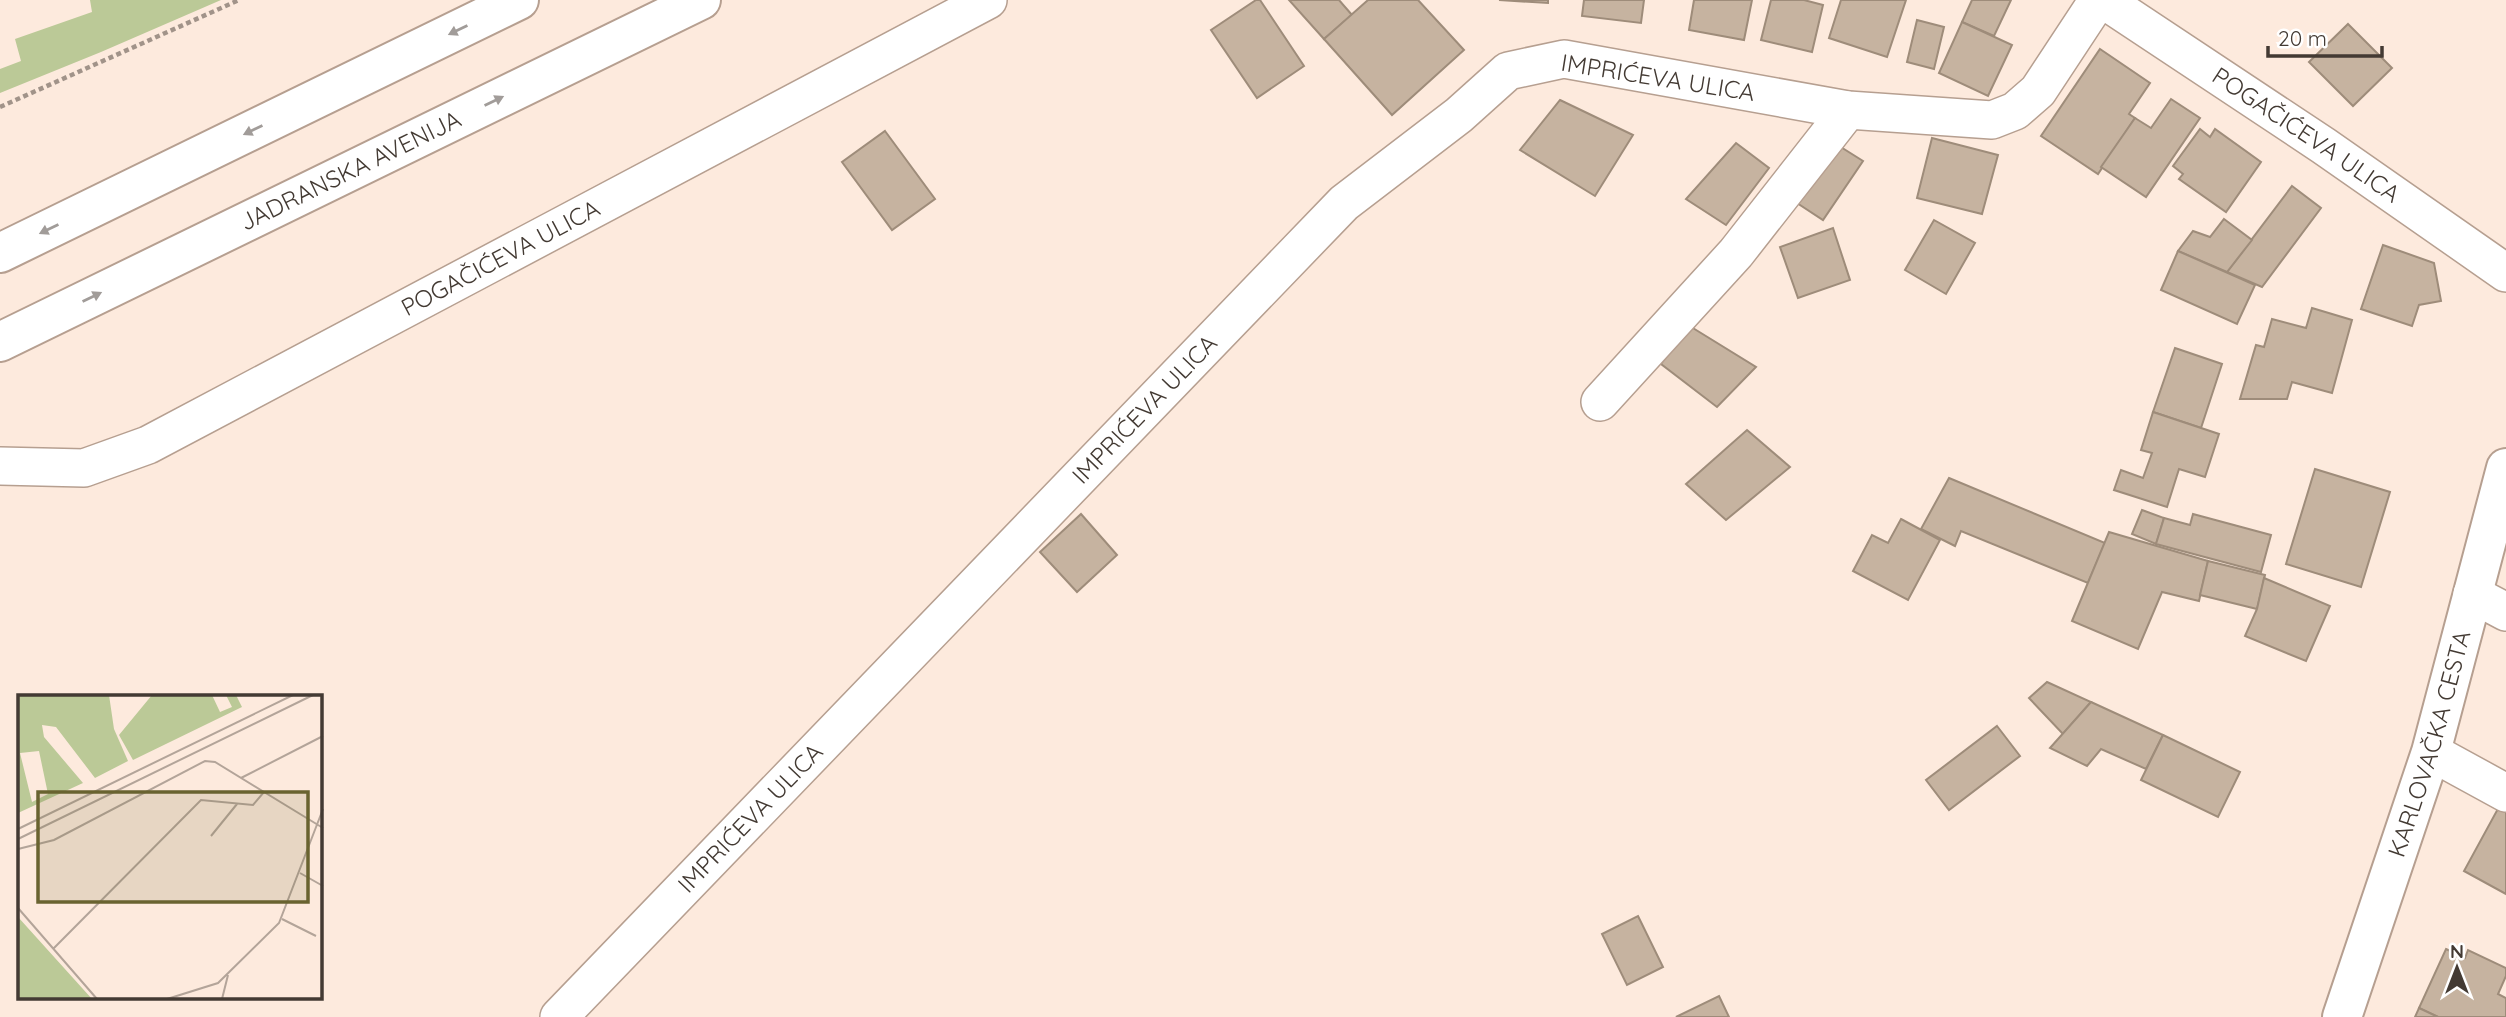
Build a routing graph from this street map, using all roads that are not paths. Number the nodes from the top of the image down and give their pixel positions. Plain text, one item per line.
1 (519, 0) edge
2 (701, 0) edge
3 (988, 0) edge
4 (2098, 0) edge
5 (2104, 0) edge
6 (1848, 110) junction
7 (0, 253) edge
8 (2506, 273) edge
9 (15, 334) edge
10 (1600, 402) dead end
11 (0, 466) edge
12 (2506, 468) edge
13 (2472, 594) junction
14 (2506, 612) edge
15 (2431, 752) junction
16 (2506, 793) edge
17 (559, 1017) edge
18 (2342, 1017) edge

1 -> 7 main road
9 -> 2 main road, JADRANSKA AVENIJA
3 - 11 street, POGAČIĆEVA ULICA
4 - 6 street, IMPRIĆEVA ULICA
5 - 8 street, POGAČIĆEVA ULICA
6 - 10 street
6 - 17 street, IMPRIĆEVA ULICA
12 - 13 main road, KARLOVAČKA CESTA
13 - 14 street
13 - 15 main road, KARLOVAČKA CESTA
15 - 16 street
15 - 18 main road, KARLOVAČKA CESTA

